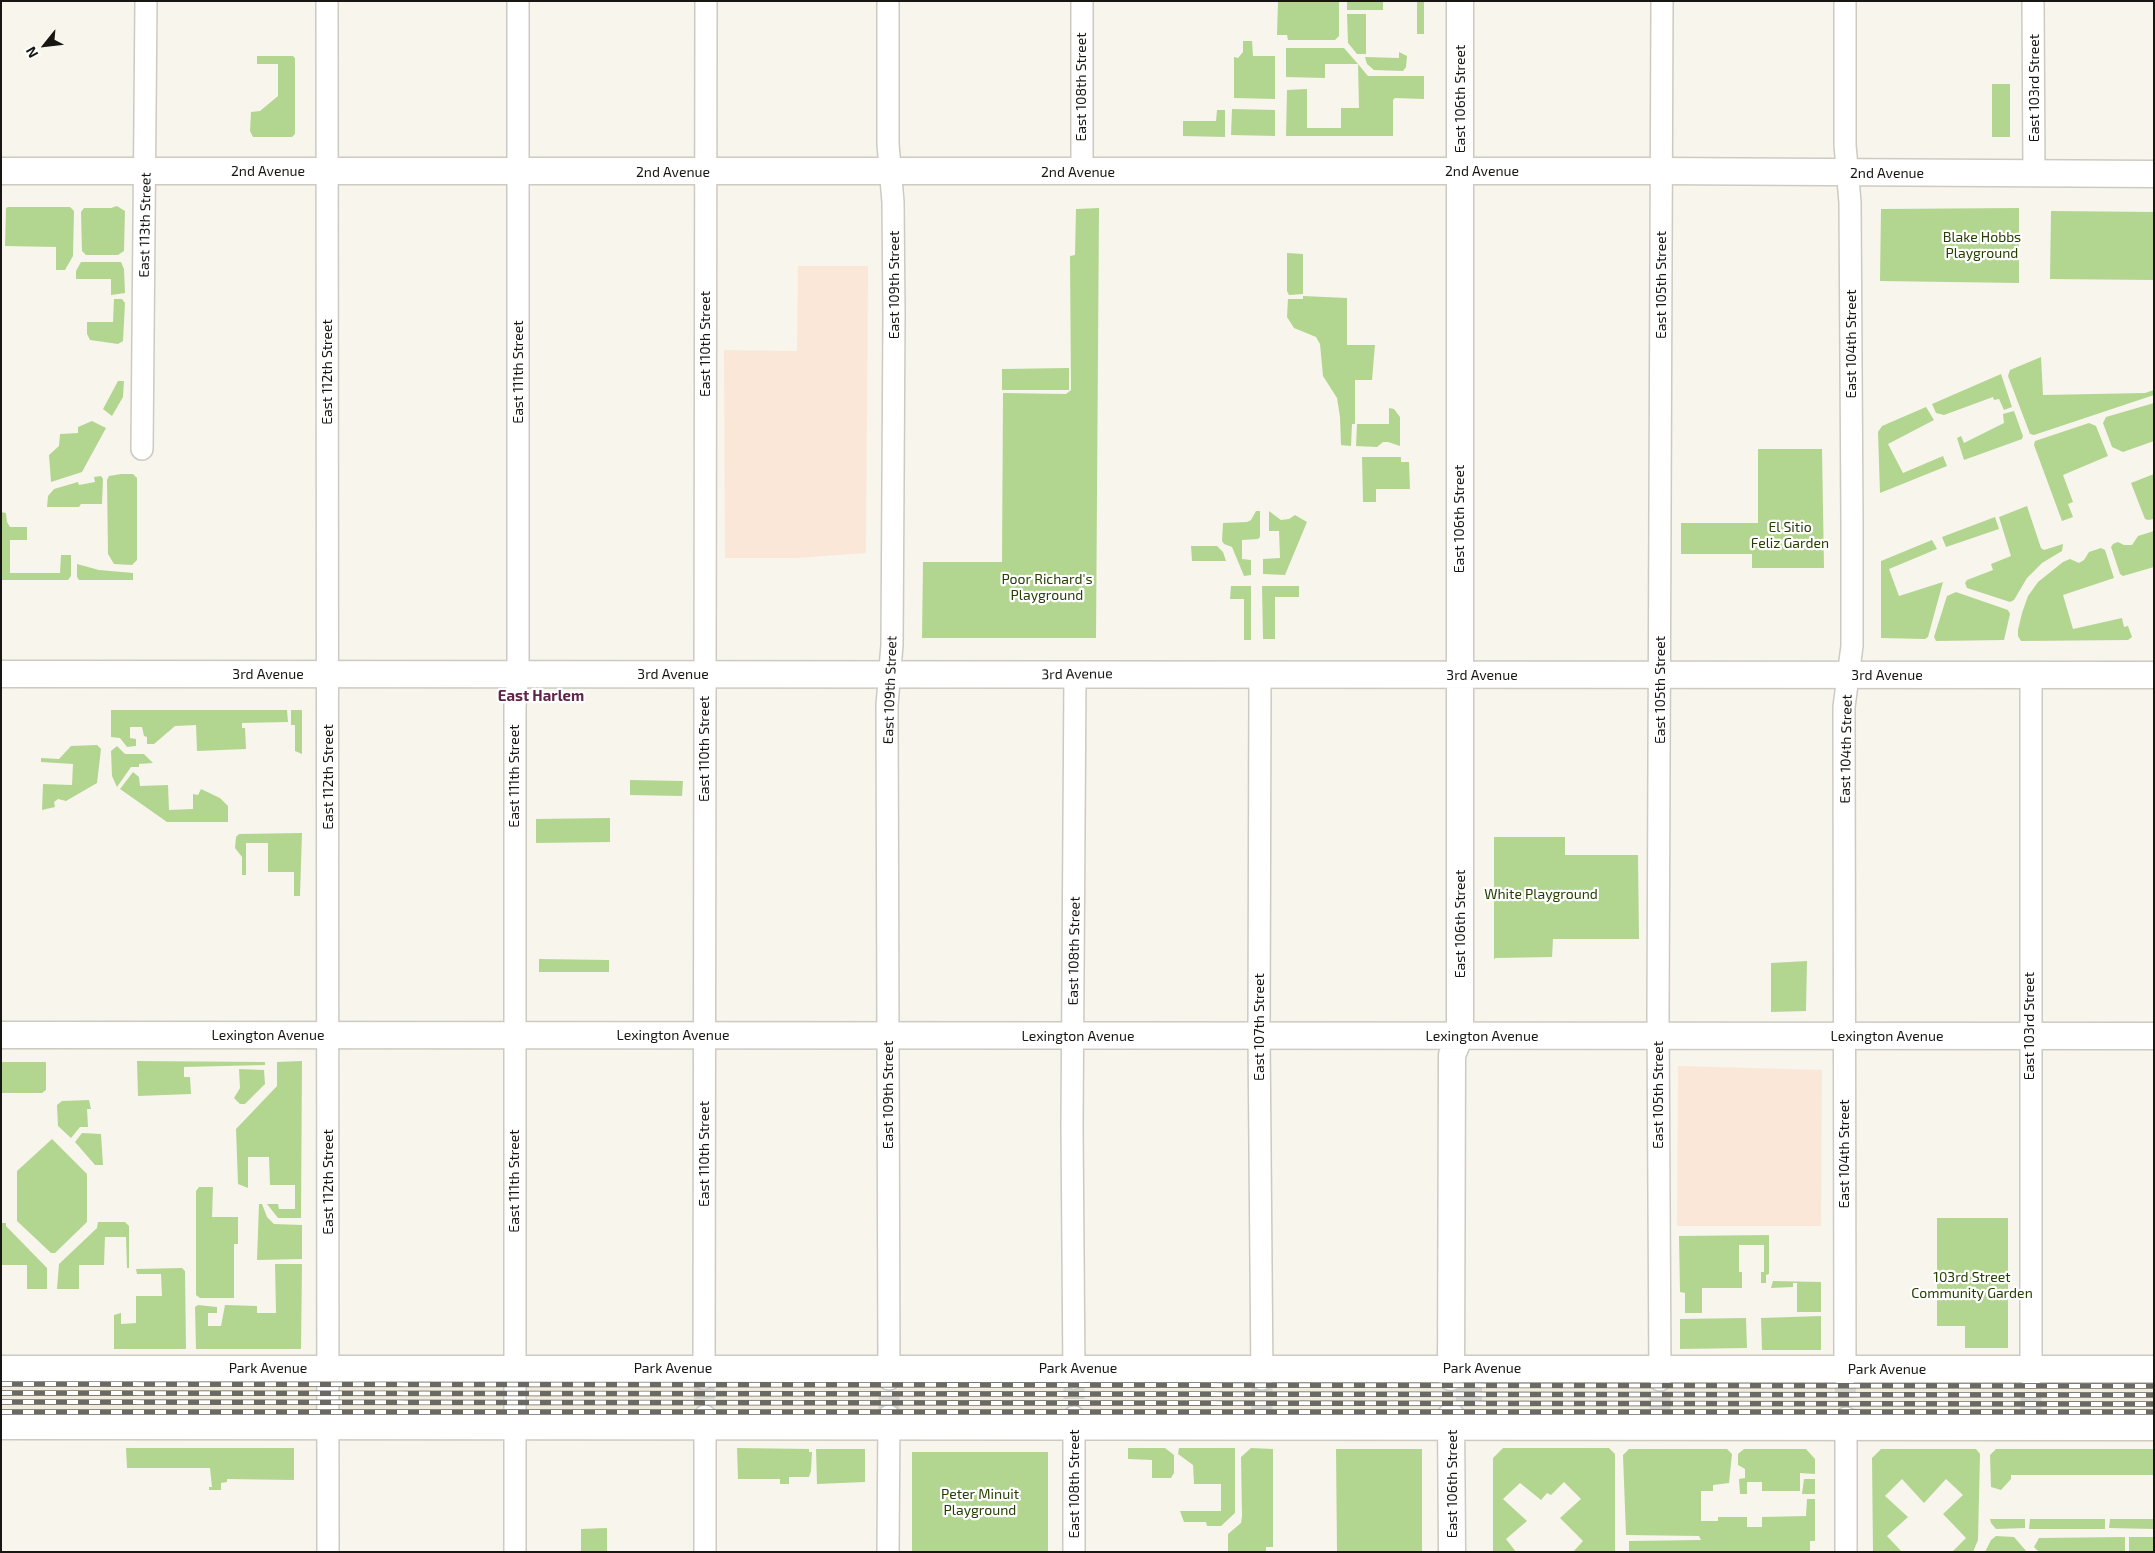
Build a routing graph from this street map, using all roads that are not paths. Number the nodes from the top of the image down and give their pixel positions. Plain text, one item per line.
1 (146, 1) edge
2 (327, 1) edge
3 (518, 1) edge
4 (706, 1) edge
5 (888, 1) edge
6 (1082, 1) edge
7 (1460, 1) edge
8 (1662, 1) edge
9 (1845, 1) edge
10 (2033, 1) edge
11 (1, 171) edge
12 (146, 171) junction
13 (327, 171) junction
14 (706, 171) junction
15 (1661, 171) junction
16 (518, 172) junction
17 (890, 172) junction
18 (1082, 172) junction
19 (1460, 172) junction
20 (1847, 173) junction
21 (2034, 174) junction
22 (2154, 174) edge
23 (142, 449) dead end
24 (1, 674) edge
25 (327, 674) junction
26 (518, 674) junction
27 (704, 674) junction
28 (1075, 674) junction
29 (890, 675) junction
30 (1260, 675) junction
31 (1459, 675) junction
32 (1660, 675) junction
33 (1849, 675) junction
34 (2030, 675) junction
35 (2154, 675) edge
36 (1, 1035) edge
37 (515, 1035) junction
38 (704, 1035) junction
39 (888, 1035) junction
40 (2029, 1035) junction
41 (328, 1036) junction
42 (1072, 1036) junction
43 (1258, 1036) junction
44 (1460, 1036) junction
45 (1658, 1036) junction
46 (1844, 1036) junction
47 (2154, 1036) edge
48 (515, 1367) junction
49 (329, 1368) junction
50 (1, 1369) edge
51 (2154, 1369) edge
52 (1460, 1372) junction
53 (705, 1373) junction
54 (1074, 1373) junction
55 (1845, 1373) junction
56 (2031, 1373) junction
57 (889, 1374) junction
58 (1262, 1374) junction
59 (1660, 1374) junction
60 (889, 1421) junction
61 (705, 1422) junction
62 (1074, 1422) junction
63 (1460, 1422) junction
64 (1846, 1422) junction
65 (1, 1426) edge
66 (329, 1427) junction
67 (515, 1427) junction
68 (2154, 1428) edge
69 (328, 1552) edge
70 (515, 1552) edge
71 (705, 1552) edge
72 (888, 1552) edge
73 (1074, 1552) edge
74 (1452, 1552) edge
75 (1467, 1552) edge
76 (1846, 1552) edge

1 - 12 street, East 113th Street
2 - 13 street, East 112th Street
3 - 16 street, East 111th Street
4 - 14 street, East 110th Street
5 - 17 street, East 109th Street
6 - 18 street, East 108th Street
7 - 19 main road, East 106th Street
8 - 15 street, East 105th Street
9 - 20 street, East 104th Street
10 - 21 street, East 103rd Street
11 - 12 main road, 2nd Avenue
12 - 13 main road, 2nd Avenue
12 - 23 street, East 113th Street
13 - 16 main road, 2nd Avenue
13 - 25 street, East 112th Street
14 - 16 main road, 2nd Avenue
14 - 17 main road, 2nd Avenue
14 - 27 street, East 110th Street
15 - 19 main road, 2nd Avenue
15 - 20 main road, 2nd Avenue
15 - 32 street, East 105th Street
16 - 26 street, East 111th Street
17 - 18 main road, 2nd Avenue
17 - 29 street, East 109th Street
18 - 19 main road, 2nd Avenue
19 - 31 main road, East 106th Street
20 - 21 main road, 2nd Avenue
20 - 33 street, East 104th Street
21 - 22 main road, 2nd Avenue
24 - 25 main road, 3rd Avenue
25 - 26 main road, 3rd Avenue
25 - 41 street, East 112th Street
26 - 27 main road, 3rd Avenue
26 - 37 street, East 111th Street
27 - 29 main road, 3rd Avenue
27 - 38 street, East 110th Street
28 - 29 main road, 3rd Avenue
28 - 30 main road, 3rd Avenue
28 - 42 street, East 108th Street
29 - 39 street, East 109th Street
30 - 31 main road, 3rd Avenue
30 - 43 street, East 107th Street
31 - 32 main road, 3rd Avenue
31 - 44 main road, East 106th Street
32 - 33 main road, 3rd Avenue
32 - 45 street, East 105th Street
33 - 34 main road, 3rd Avenue
33 - 46 street, East 104th Street
34 - 35 main road, 3rd Avenue
34 - 40 street, East 103rd Street
36 - 41 main road, Lexington Avenue
37 - 38 main road, Lexington Avenue
37 - 41 main road, Lexington Avenue
37 - 48 street, East 111th Street
38 - 39 main road, Lexington Avenue
38 - 53 street, East 110th Street
39 - 42 main road, Lexington Avenue
39 - 57 street, East 109th Street
40 - 46 main road, Lexington Avenue
40 - 47 main road, Lexington Avenue
40 - 56 street, East 103rd Street
41 - 49 street, East 112th Street
42 - 43 main road, Lexington Avenue
42 - 54 street, East 108th Street
43 - 44 main road, Lexington Avenue
43 - 58 street, East 107th Street
44 - 45 main road, Lexington Avenue
44 - 52 main road, East 106th Street
45 - 46 main road, Lexington Avenue
45 - 59 street, East 105th Street
46 - 55 street, East 104th Street
48 - 49 main road, Park Avenue
48 - 53 main road, Park Avenue
48 - 67 street, East 111th Street
49 - 50 main road, Park Avenue
49 - 66 street, East 112th Street
51 - 56 main road, Park Avenue
52 - 58 main road, Park Avenue
52 - 59 main road, Park Avenue
53 - 57 main road, Park Avenue
54 - 57 main road, Park Avenue
54 - 58 main road, Park Avenue
55 - 56 main road, Park Avenue
55 - 59 main road, Park Avenue
60 - 61 main road
60 - 62 main road
60 - 72 street
61 - 67 main road
61 - 71 street
62 - 63 main road
62 - 73 street, East 108th Street
63 - 64 main road
63 - 74 main road, East 106th Street
63 - 75 main road, East 106th Street
64 - 68 main road
64 - 76 street
65 - 66 main road
66 - 67 main road
66 - 69 street, East 112th Street
67 - 70 street, East 111th Street

